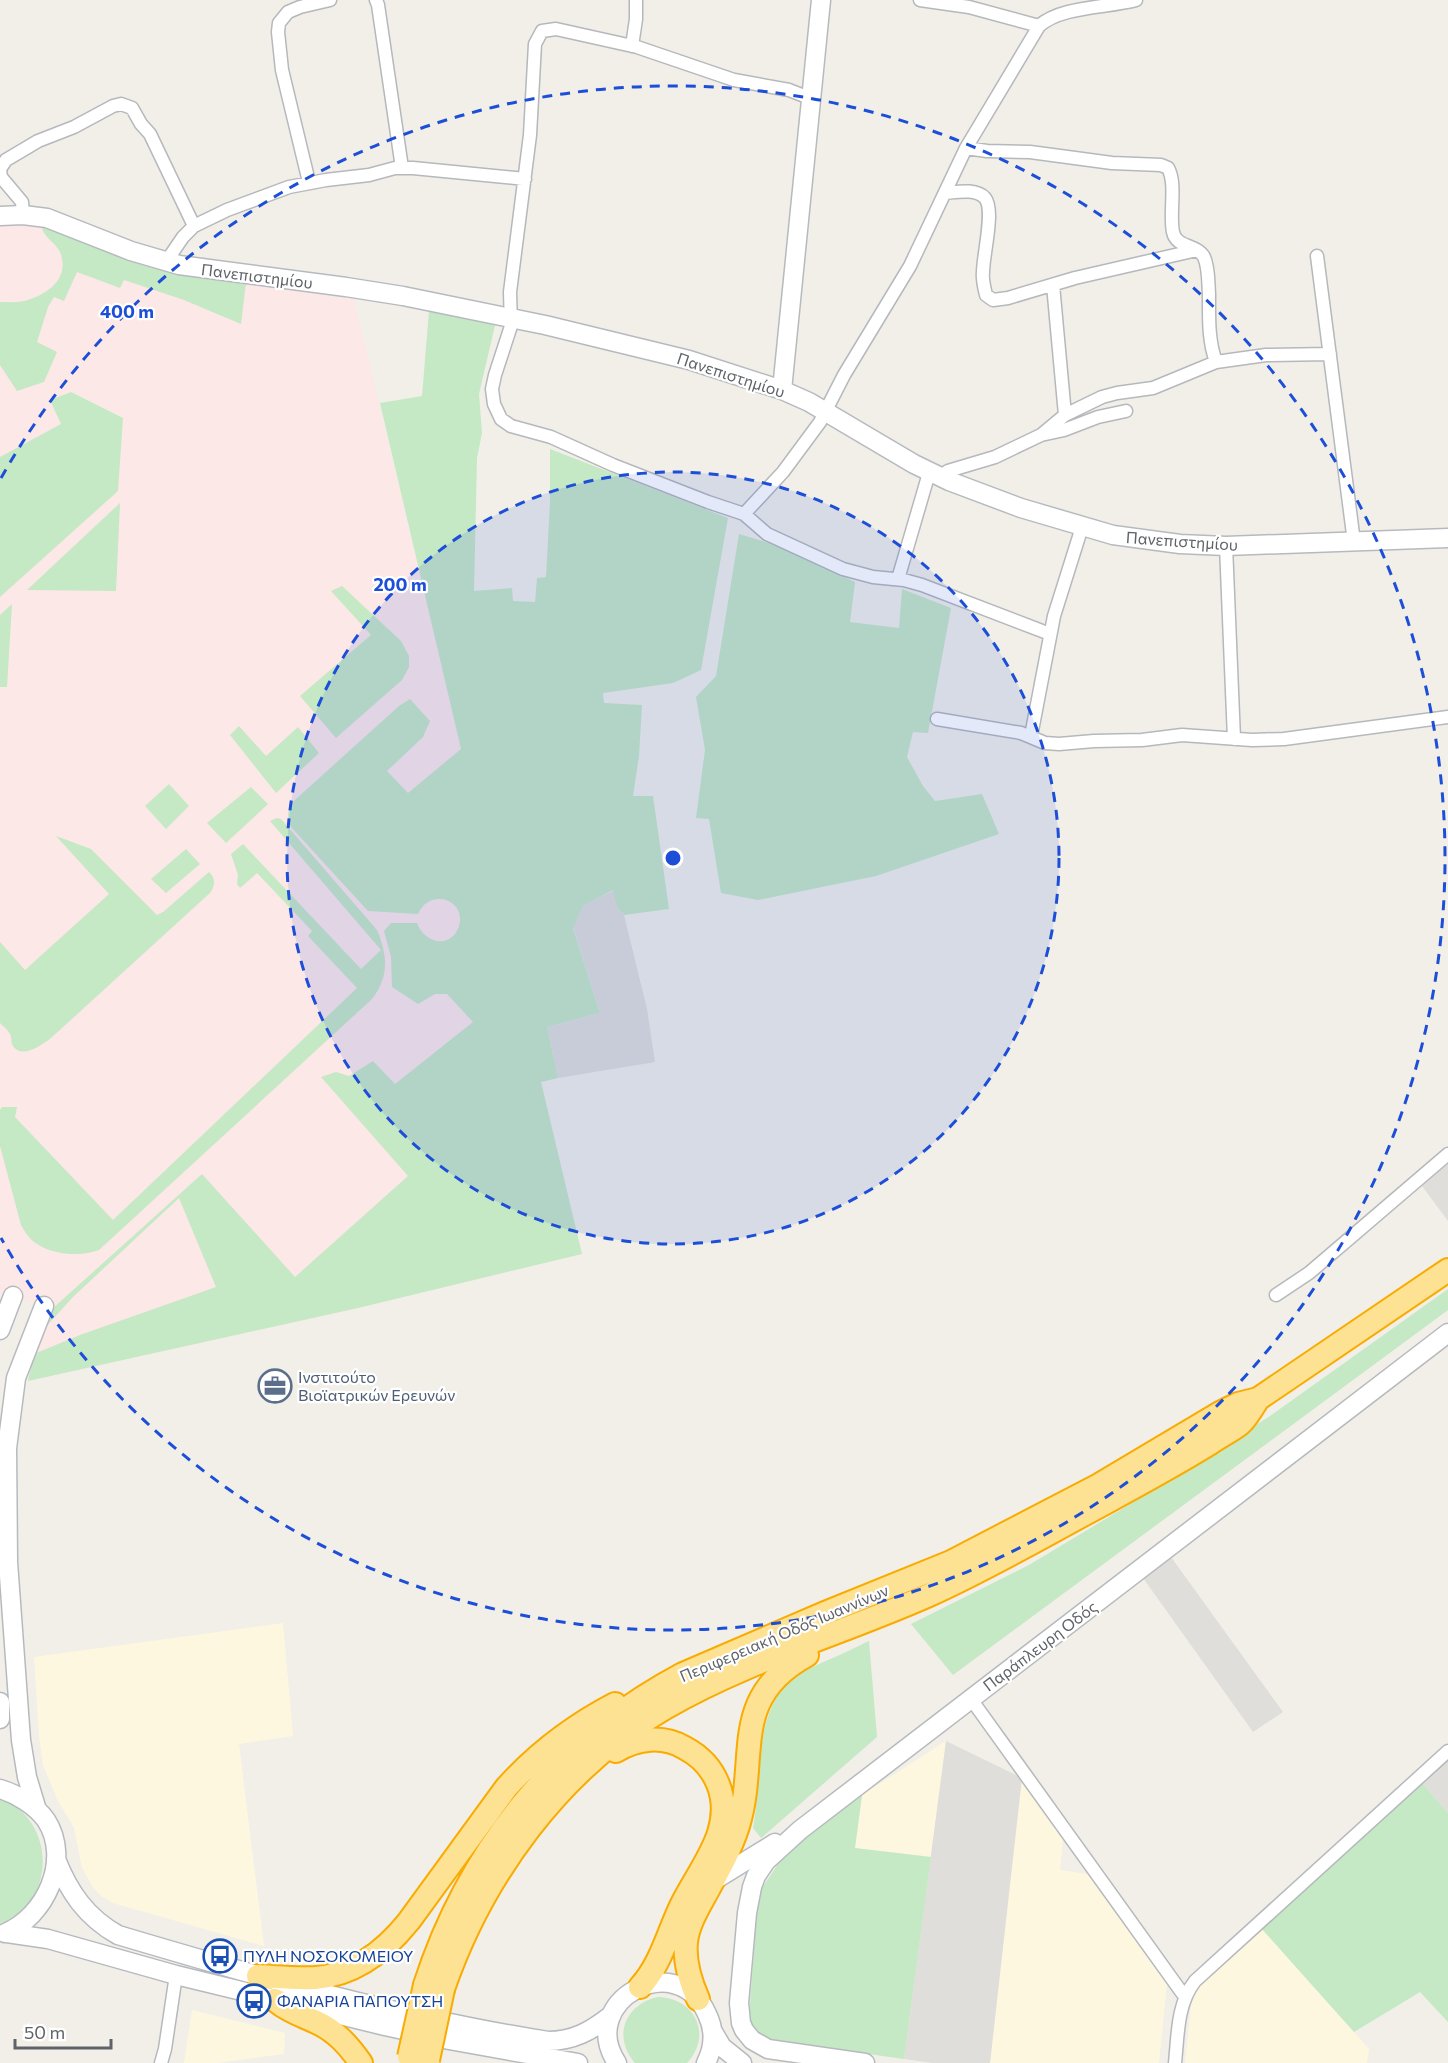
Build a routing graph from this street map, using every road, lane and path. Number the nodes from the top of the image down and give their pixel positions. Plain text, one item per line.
1 (330, 0) edge
2 (375, 0) edge
3 (636, 0) edge
4 (821, 0) edge
5 (920, 0) edge
6 (1136, 0) edge
7 (1039, 26) junction
8 (632, 46) junction
9 (812, 99) junction
10 (966, 148) junction
11 (402, 168) junction
12 (525, 179) junction
13 (309, 182) junction
14 (945, 194) junction
15 (23, 214) junction
16 (0, 216) edge
17 (194, 226) junction
18 (1197, 250) junction
19 (1317, 255) dead end
20 (166, 262) junction
21 (1053, 285) junction
22 (512, 317) junction
23 (1330, 354) junction
24 (1216, 362) junction
25 (782, 390) junction
26 (825, 411) junction
27 (1126, 411) dead end
28 (1065, 414) junction
29 (1041, 435) junction
30 (934, 475) junction
31 (744, 514) junction
32 (1082, 527) junction
33 (1448, 538) edge
34 (1354, 542) junction
35 (1226, 546) junction
36 (898, 579) junction
37 (1050, 634) junction
38 (1448, 717) edge
39 (937, 719) dead end
40 (1031, 736) junction
41 (1234, 739) junction
42 (1448, 1154) edge
43 (1448, 1270) edge
44 (1276, 1295) dead end
45 (13, 1296) dead end
46 (44, 1306) dead end
47 (0, 1330) edge
48 (1448, 1333) edge
49 (1258, 1399) junction
50 (4, 1448) edge
51 (0, 1542) edge
52 (8, 1563) junction
53 (848, 1627) junction
54 (664, 1684) junction
55 (971, 1699) junction
56 (0, 1702) edge
57 (0, 1719) edge
58 (1448, 1750) edge
59 (586, 1767) junction
60 (0, 1789) edge
61 (37, 1810) junction
62 (792, 1837) junction
63 (56, 1859) junction
64 (713, 1881) junction
65 (4, 1934) edge
66 (176, 1975) junction
67 (258, 1977) junction
68 (434, 1987) junction
69 (640, 1987) junction
70 (1185, 1997) junction
71 (698, 1999) junction
72 (275, 2000) junction
73 (610, 2016) junction
74 (712, 2030) junction
75 (418, 2061) edge
76 (161, 2063) edge
77 (361, 2063) edge
78 (578, 2063) edge
79 (617, 2063) edge
80 (706, 2063) edge
81 (742, 2063) edge
82 (865, 2063) edge
83 (1175, 2063) edge

1 - 13 street
2 - 11 street
3 - 8 street
4 - 9 street
5 - 7 street
6 - 7 street
7 - 10 street
8 - 9 street
8 - 12 street
9 - 25 street
10 - 14 street
10 - 18 street
11 - 12 street
11 - 13 street
12 - 22 street
13 - 17 street
14 - 21 street
14 - 26 street
15 - 16 street, Πανεπιστημίου
15 - 17 street
15 - 20 street, Πανεπιστημίου
17 - 20 street
18 - 21 street
18 - 24 street
19 - 23 street
20 - 22 street, Πανεπιστημίου
21 - 28 street
22 - 25 street, Πανεπιστημίου
22 - 31 street
23 - 24 street
23 - 34 street
24 - 28 street
25 - 26 street, Πανεπιστημίου
26 - 30 street, Πανεπιστημίου
26 - 31 street
27 - 29 street
28 - 29 street
29 - 30 street
30 - 32 street, Πανεπιστημίου
30 - 36 street
31 - 36 street
32 - 35 street, Πανεπιστημίου
32 - 37 street
33 - 34 street, Πανεπιστημίου
34 - 35 street, Πανεπιστημίου
35 - 41 street
36 - 37 street
37 - 40 street
38 - 41 street
39 - 40 street
40 - 41 street
42 - 44 street
43 - 49 highway, Περιφερειακή Οδός Ιωαννίνων
45 - 47 street
46 - 50 street
48 - 55 street, Παράπλευρη Οδός
49 - 53 highway, Περιφερειακή Οδός Ιωαννίνων
49 - 54 highway, Περιφερειακή Οδός Ιωαννίνων
50 - 52 street
51 - 52 street
52 - 61 street
53 - 59 highway, Περιφερειακή Οδός Ιωαννίνων
53 - 64 highway
54 - 67 highway
54 - 68 highway, Περιφερειακή Οδός Ιωαννίνων
55 - 62 street, Παράπλευρη Οδός
55 - 70 street
56 - 57 street
58 - 70 street
59 - 68 highway, Περιφερειακή Οδός Ιωαννίνων
59 - 69 highway
60 - 61 street
61 - 63 street
62 - 64 street
62 - 82 street, Παράπλευρη Οδός
63 - 65 street
63 - 67 street
64 - 71 highway
65 - 66 street
66 - 72 street
66 - 76 street
67 - 73 street
68 - 75 highway, Περιφερειακή Οδός Ιωαννίνων, bridge
69 - 71 street
69 - 73 street
70 - 83 street
71 - 74 street
72 - 77 highway
72 - 78 street
73 - 79 street
74 - 80 street
74 - 81 street

